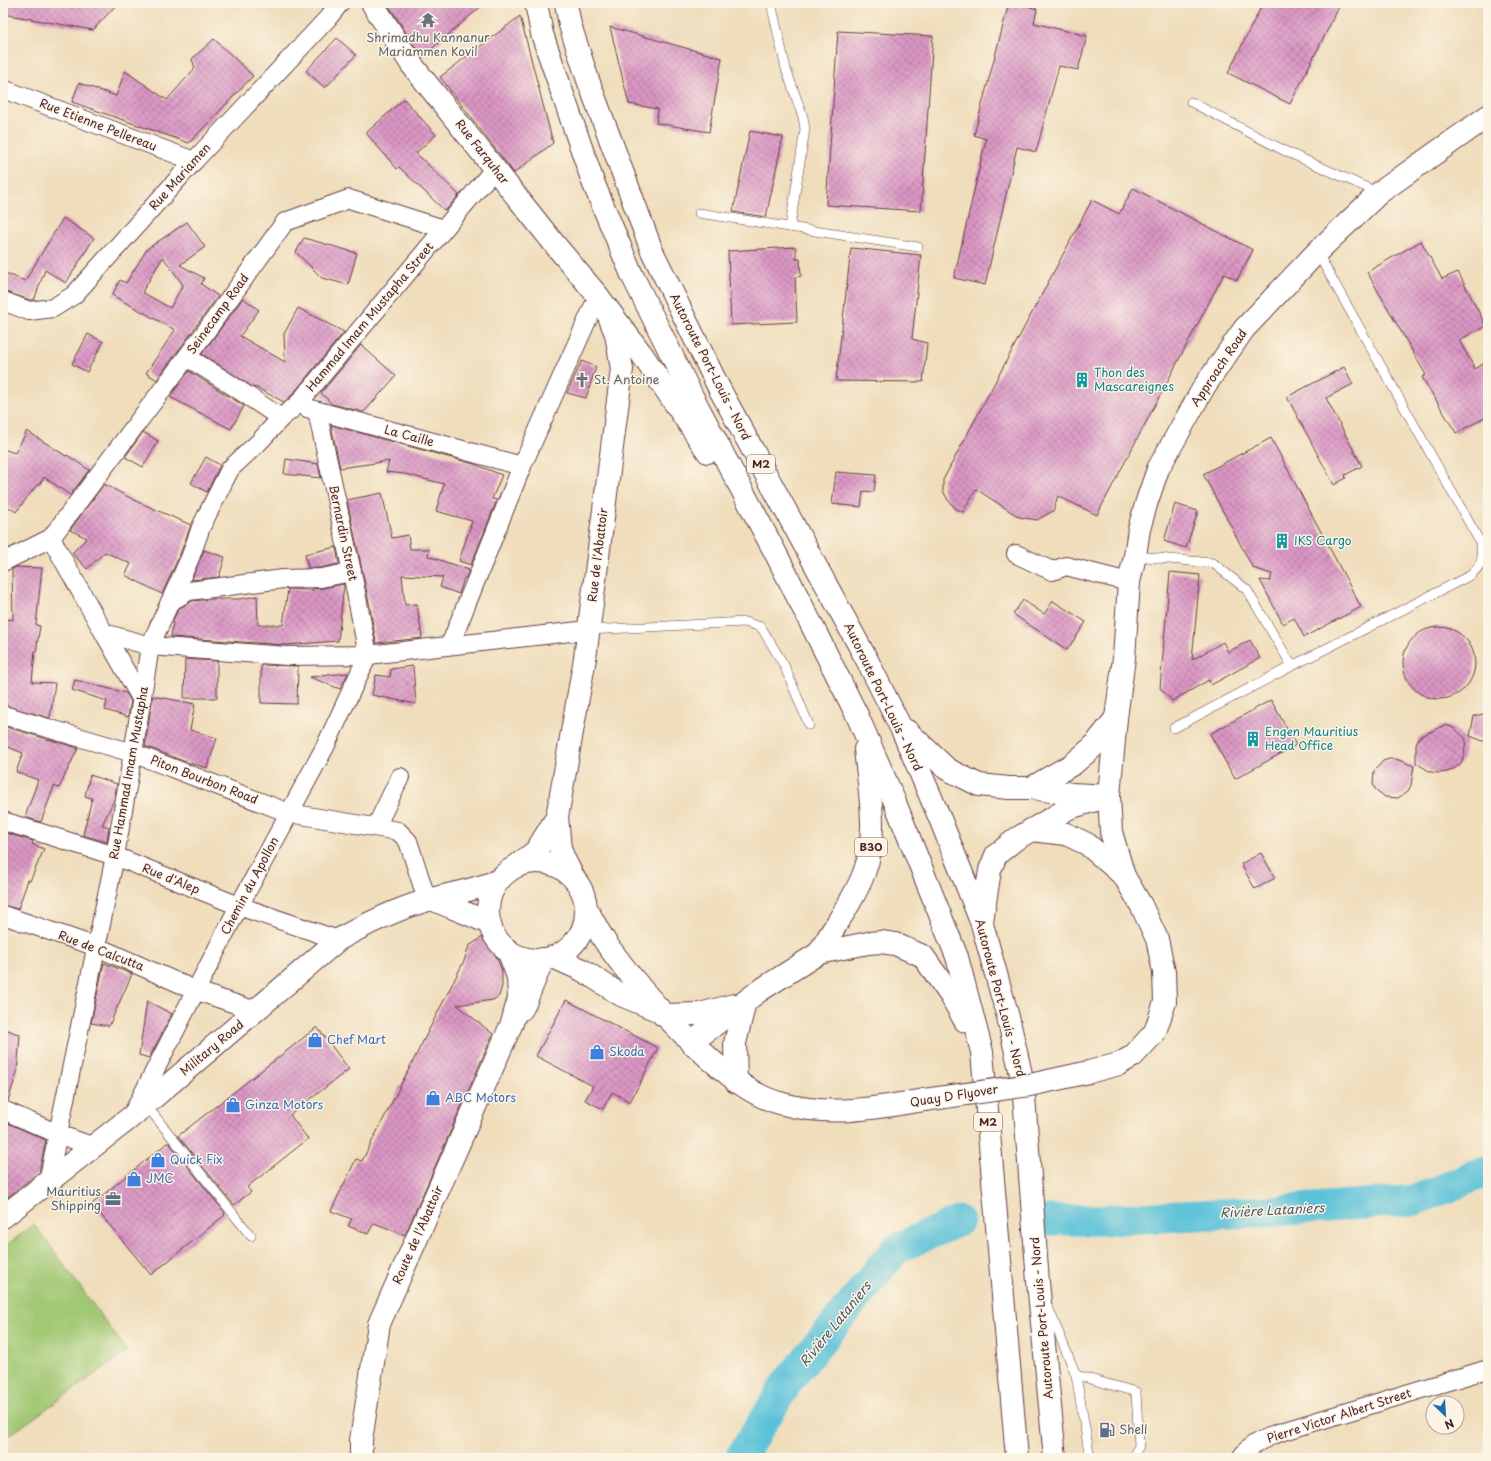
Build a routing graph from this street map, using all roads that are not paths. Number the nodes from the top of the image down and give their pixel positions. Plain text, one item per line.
1 (340, 3) edge
2 (372, 3) edge
3 (536, 3) edge
4 (566, 3) edge
5 (771, 3) edge
6 (3, 89) edge
7 (1191, 102) dead end
8 (1488, 116) edge
9 (194, 161) junction
10 (495, 168) junction
11 (1379, 193) junction
12 (699, 213) dead end
13 (790, 227) junction
14 (444, 229) junction
15 (918, 247) dead end
16 (1317, 252) junction
17 (598, 296) junction
18 (3, 301) edge
19 (187, 357) junction
20 (297, 405) junction
21 (317, 411) junction
22 (281, 418) junction
23 (522, 466) junction
24 (51, 538) junction
25 (775, 552) junction
26 (1016, 554) dead end
27 (1135, 556) junction
28 (3, 562) edge
29 (352, 572) junction
30 (1129, 582) junction
31 (170, 602) junction
32 (588, 630) junction
33 (104, 633) junction
34 (450, 645) junction
35 (150, 646) junction
36 (368, 655) junction
37 (1292, 666) junction
38 (142, 700) junction
39 (3, 715) edge
40 (1116, 718) junction
41 (899, 723) junction
42 (809, 726) dead end
43 (863, 728) junction
44 (1174, 728) dead end
45 (133, 753) junction
46 (400, 777) dead end
47 (1031, 788) junction
48 (1109, 796) junction
49 (289, 813) junction
50 (557, 817) junction
51 (3, 821) edge
52 (376, 827) junction
53 (1031, 830) junction
54 (115, 856) junction
55 (506, 874) junction
56 (1124, 876) junction
57 (575, 880) junction
58 (429, 900) junction
59 (239, 906) junction
60 (586, 908) junction
61 (3, 915) edge
62 (490, 924) junction
63 (982, 924) junction
64 (338, 940) junction
65 (97, 946) junction
66 (508, 950) junction
67 (819, 953) junction
68 (548, 958) junction
69 (197, 990) junction
70 (745, 1002) junction
71 (256, 1011) junction
72 (662, 1013) junction
73 (512, 1023) junction
74 (691, 1043) junction
75 (982, 1052) junction
76 (736, 1082) junction
77 (3, 1110) edge
78 (139, 1111) junction
79 (58, 1134) junction
80 (94, 1147) junction
81 (48, 1182) junction
82 (3, 1217) edge
83 (251, 1236) dead end
84 (1038, 1282) junction
85 (1488, 1369) edge
86 (1076, 1375) junction
87 (1248, 1450) edge
88 (361, 1458) edge
89 (1017, 1458) edge
90 (1054, 1458) edge
91 (1090, 1458) edge
92 (1132, 1458) edge

1 - 9 street, Rue Mariamen
2 - 10 main road, Rue Farquhar
3 - 25 main road, M2
4 - 41 main road, Autoroute Port-Louis - Nord / M2
5 - 13 lane
6 - 9 street, Rue Etienne Pellereau
7 - 11 lane
8 - 11 main road, Approach Road
9 - 18 street, Rue Mariamen
10 - 14 street
10 - 17 main road, Rue Farquhar
11 - 16 main road, Approach Road
12 - 13 lane
13 - 15 lane
14 - 19 street, Seinecamp Road
14 - 20 street, Hammad Imam Mustapha Street
16 - 27 main road, Approach Road
16 - 37 lane
17 - 23 street
17 - 25 main road
17 - 32 main road, Rue de l'Abattoir
19 - 22 street
19 - 24 street, Seinecamp Road
20 - 21 street, La Caille
20 - 22 street, Rue Hammad Imam Mustapha
21 - 23 street, La Caille
21 - 29 street, Bernardin Street
22 - 31 street, Rue Hammad Imam Mustapha
23 - 34 street
24 - 28 street
24 - 33 street
25 - 43 main road, M2
26 - 30 street
27 - 30 main road, Approach Road
27 - 37 lane
29 - 31 street
29 - 36 street, Bernardin Street
30 - 40 main road, Approach Road
31 - 35 street, Rue Hammad Imam Mustapha
32 - 34 street
32 - 42 lane
32 - 50 main road, Rue de l'Abattoir
33 - 35 street
33 - 38 street
34 - 36 street
35 - 36 street
35 - 38 street, Rue Hammad Imam Mustapha
36 - 49 street, Chemin du Apollon
37 - 44 lane
38 - 45 street, Rue Hammad Imam Mustapha
39 - 45 street, Piton Bourbon Road
40 - 47 main road
40 - 48 main road, Quay D Flyover
41 - 47 main road
41 - 63 main road, Autoroute Port-Louis - Nord / M2
43 - 67 main road, B30
43 - 75 main road, M2
45 - 49 street, Piton Bourbon Road
45 - 54 street, Rue Hammad Imam Mustapha
46 - 52 street
47 - 48 main road
48 - 53 main road
48 - 56 main road, Quay D Flyover
49 - 52 street, Piton Bourbon Road
49 - 59 street, Chemin du Apollon
50 - 55 main road, Rue de l'Abattoir
50 - 57 main road, Rue de l'Abattoir
51 - 54 street, Rue d'Alep
52 - 58 street, Piton Bourbon Road
53 - 56 main road
53 - 63 main road
54 - 59 street, Rue d'Alep
54 - 65 street, Rue Hammad Imam Mustapha
55 - 57 main road
55 - 58 main road, Military Road
55 - 62 main road
56 - 76 main road, Quay D Flyover, bridge
57 - 60 main road
58 - 62 main road
58 - 64 main road, Military Road
59 - 64 street, Rue d'Alep
59 - 69 street, Chemin du Apollon
60 - 68 main road
60 - 72 main road, Quay D Flyover
61 - 65 street, Rue de Calcutta
62 - 66 main road
63 - 84 main road, Autoroute Port-Louis - Nord / M2
64 - 71 main road, Military Road
65 - 69 street, Rue de Calcutta
65 - 79 street, Rue Hammad Imam Mustapha
66 - 68 main road
66 - 73 main road, Route de l'Abattoir
67 - 70 main road
67 - 75 main road
68 - 72 main road
68 - 73 main road, Route de l'Abattoir
69 - 71 street, Rue de Calcutta
69 - 78 street, Chemin du Apollon
70 - 72 main road
70 - 74 main road
70 - 76 main road
71 - 78 main road, Military Road
72 - 74 main road, Quay D Flyover
73 - 88 main road, Route de l'Abattoir
74 - 76 main road, Quay D Flyover
75 - 89 main road, M2
77 - 79 street
78 - 80 main road, Military Road
78 - 83 lane
79 - 80 street
79 - 81 street, Rue Hammad Imam Mustapha
80 - 81 main road, Military Road
81 - 82 main road, Military Road
84 - 86 lane
84 - 90 main road, Autoroute Port-Louis - Nord / M2
85 - 87 street, Pierre Victor Albert Street
86 - 91 lane
86 - 92 lane

